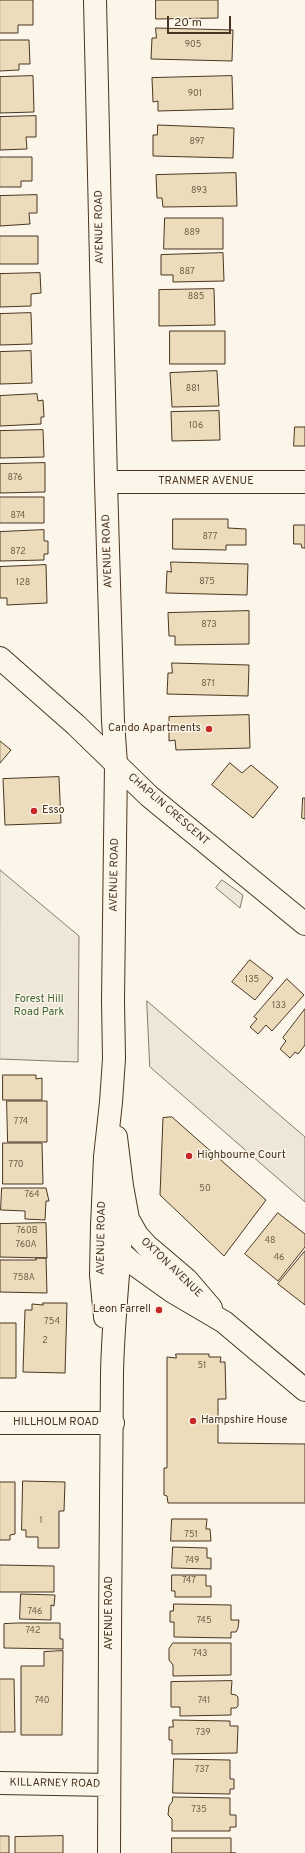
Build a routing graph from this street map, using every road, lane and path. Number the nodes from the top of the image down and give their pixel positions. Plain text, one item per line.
1 (95, 0) edge
2 (106, 482) junction
3 (305, 482) edge
4 (0, 658) edge
5 (116, 764) junction
6 (305, 924) edge
7 (111, 1102) junction
8 (122, 1186) junction
9 (102, 1226) junction
10 (120, 1253) junction
11 (224, 1322) junction
12 (112, 1374) junction
13 (305, 1390) edge
14 (0, 1423) edge
15 (112, 1423) junction
16 (0, 1783) edge
17 (109, 1785) junction
18 (109, 1853) edge

1 - 2 main road, AVENUE ROAD
2 - 3 main road, TRANMER AVENUE
2 - 5 main road, AVENUE ROAD
4 - 5 main road, CHAPLIN CRESCENT
5 - 6 main road, CHAPLIN CRESCENT
5 - 7 main road, AVENUE ROAD
7 - 8 main road, AVENUE ROAD
7 - 9 main road, AVENUE ROAD
8 - 10 main road, AVENUE ROAD
8 - 11 main road, OXTON AVENUE
9 - 10 main road, OXTON AVENUE
9 - 12 main road, AVENUE ROAD
10 - 11 main road, OXTON AVENUE
10 - 12 main road, AVENUE ROAD
11 - 13 main road, OXTON AVENUE
12 - 15 main road, AVENUE ROAD
14 - 15 main road, HILLHOLM ROAD
15 - 17 main road, AVENUE ROAD
16 - 17 main road, KILLARNEY ROAD
17 - 18 main road, AVENUE ROAD

